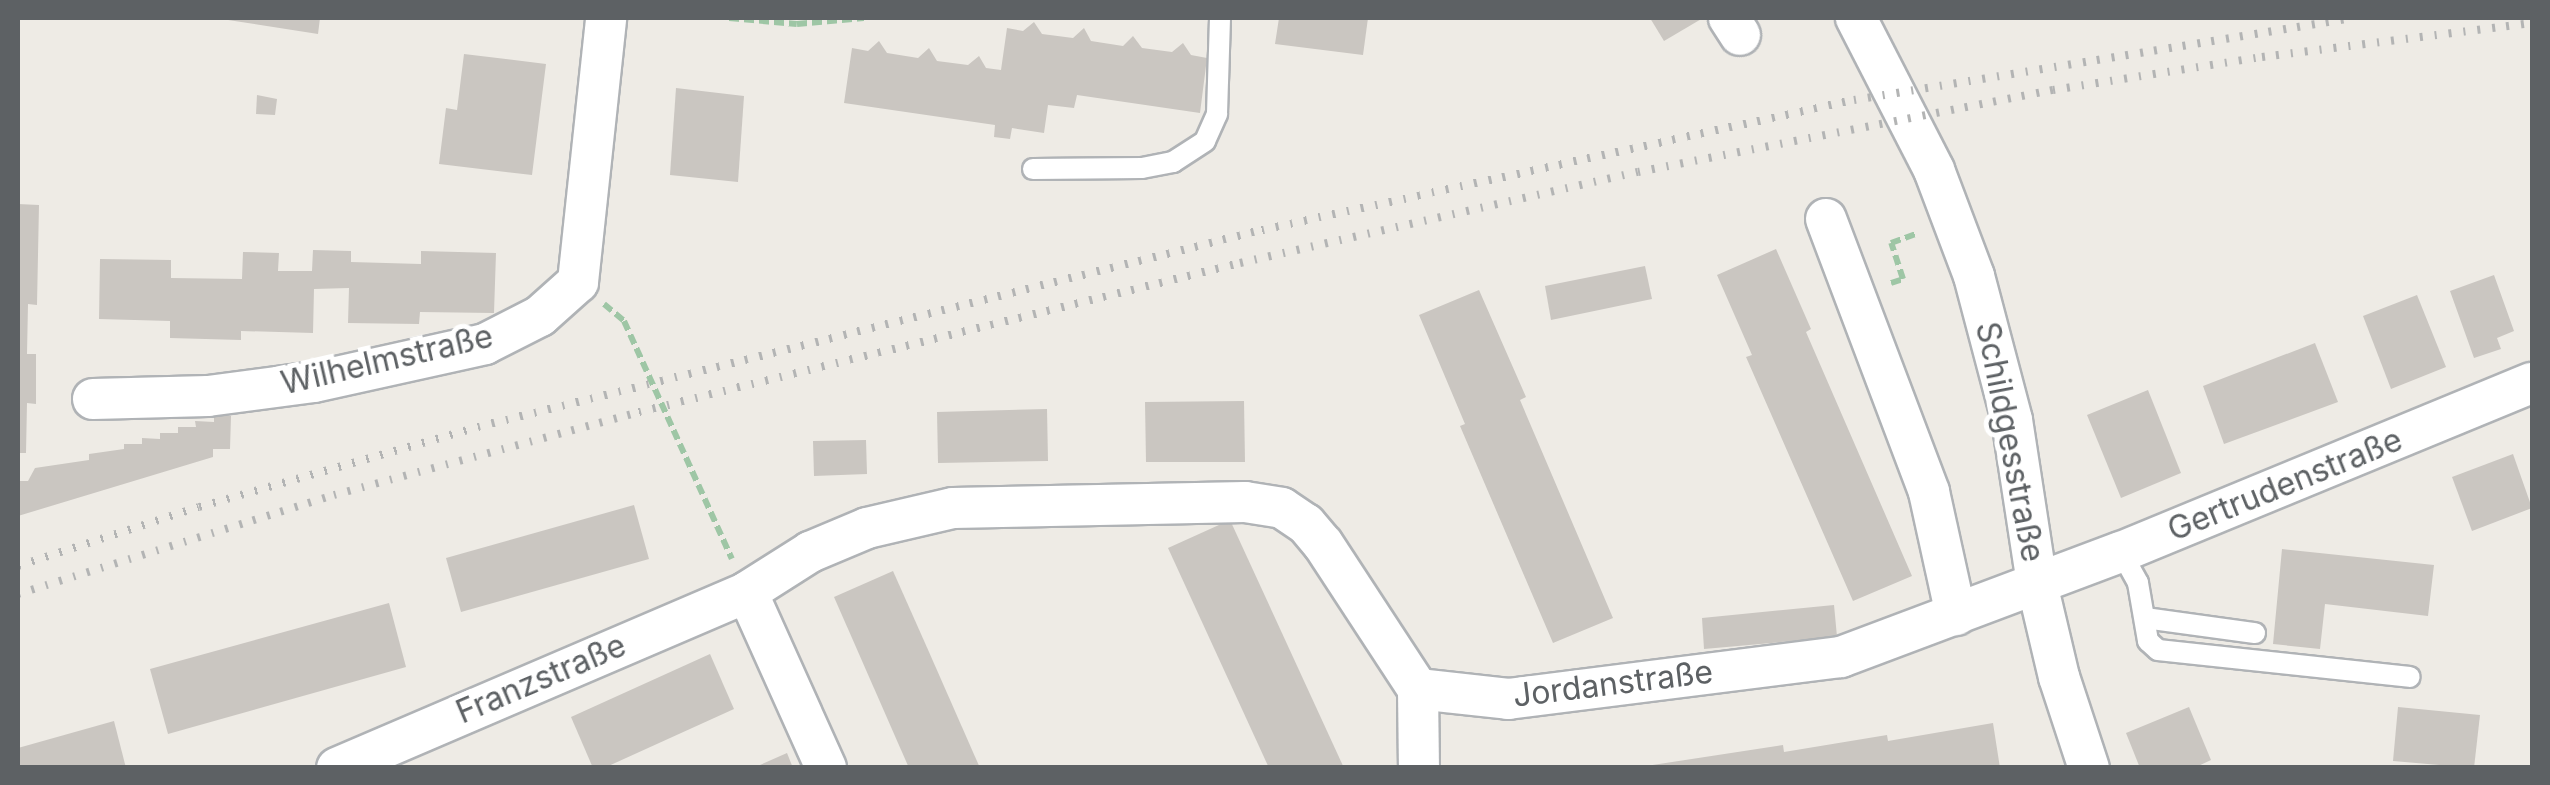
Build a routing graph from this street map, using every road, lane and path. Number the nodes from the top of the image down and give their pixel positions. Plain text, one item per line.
1 (606, 18) edge
2 (729, 18) edge
3 (864, 18) edge
4 (1220, 18) edge
5 (1856, 18) edge
6 (1033, 168) dead end
7 (1826, 219) dead end
8 (1956, 222) junction
9 (1884, 271) dead end
10 (578, 282) junction
11 (2532, 384) edge
12 (93, 399) dead end
13 (2121, 552) junction
14 (2037, 584) junction
15 (747, 592) junction
16 (1956, 615) junction
17 (2145, 618) junction
18 (2255, 633) dead end
19 (2410, 677) dead end
20 (1418, 689) junction
21 (336, 768) edge
22 (826, 768) edge
23 (1420, 768) edge
24 (2089, 768) edge

1 - 10 street
2 - 3 path
4 - 6 lane
5 - 8 street, Schildgesstraße
7 - 16 street
8 - 9 path
8 - 14 street, Schildgesstraße
10 - 12 street, Wilhelmstraße
10 - 15 path
11 - 13 street, Gertrudenstraße
13 - 14 street, Gertrudenstraße
13 - 17 lane
14 - 16 street, Jordanstraße
14 - 24 street, Schildgesstraße
15 - 20 street
15 - 21 street, Franzstraße
15 - 22 street
16 - 20 street, Jordanstraße
17 - 18 lane
17 - 19 lane
20 - 23 street

